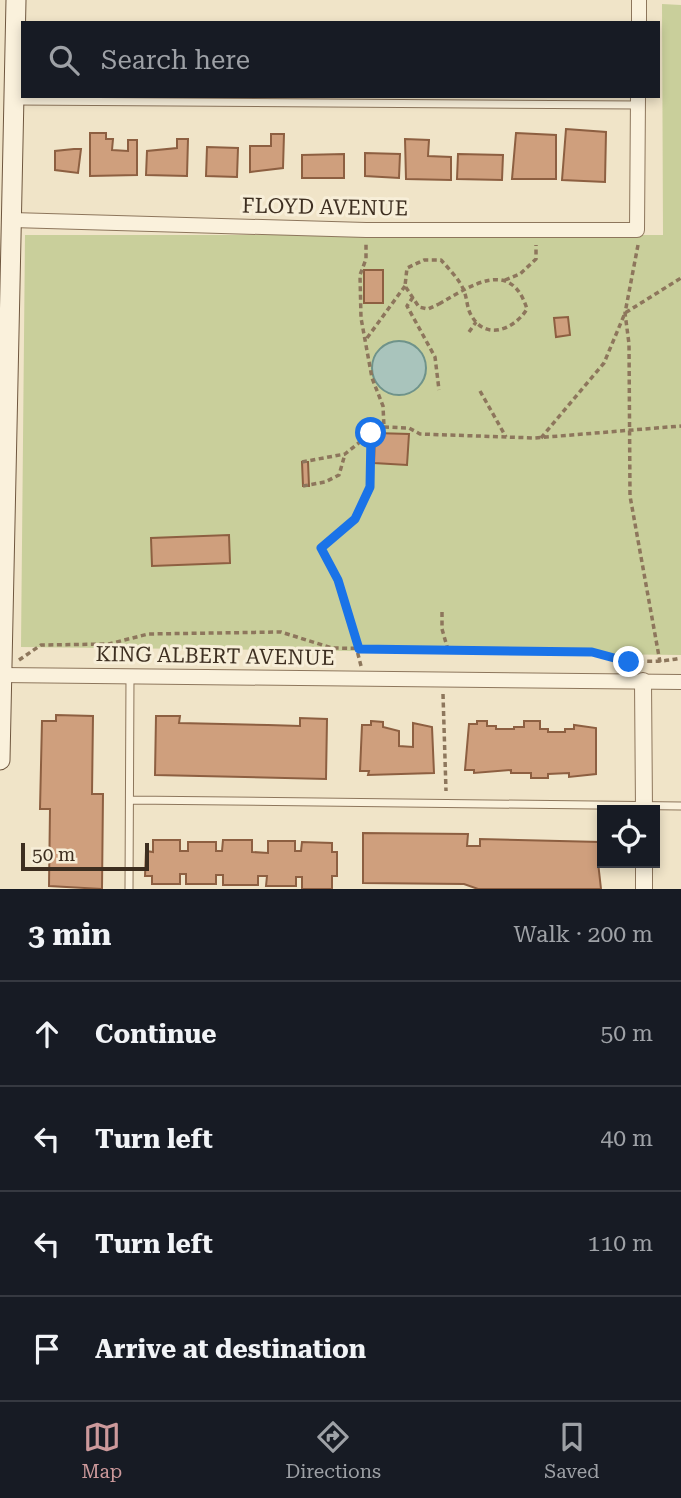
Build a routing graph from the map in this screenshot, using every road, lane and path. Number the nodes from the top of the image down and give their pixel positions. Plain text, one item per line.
1 (16, 0) edge
2 (639, 0) edge
3 (639, 21) edge
4 (15, 101) junction
5 (638, 101) edge
6 (12, 220) junction
7 (366, 230) junction
8 (537, 230) junction
9 (637, 230) junction
10 (681, 278) edge
11 (503, 281) junction
12 (405, 286) junction
13 (464, 291) junction
14 (413, 297) junction
15 (625, 313) junction
16 (476, 322) junction
17 (469, 332) dead end
18 (365, 340) junction
19 (439, 390) dead end
20 (480, 391) dead end
21 (681, 426) edge
22 (384, 427) junction
23 (628, 431) junction
24 (371, 433) junction
25 (506, 437) junction
26 (541, 438) junction
27 (345, 454) junction
28 (302, 462) dead end
29 (303, 486) dead end
30 (442, 612) dead end
31 (359, 649) junction
32 (448, 650) junction
33 (681, 658) edge
34 (660, 662) junction
35 (2, 675) edge
36 (130, 676) junction
37 (362, 679) junction
38 (643, 681) junction
39 (681, 682) edge
40 (443, 694) dead end
41 (0, 760) edge
42 (446, 783) dead end
43 (130, 800) junction
44 (644, 805) edge
45 (681, 806) edge
46 (597, 807) edge
47 (660, 807) edge
48 (644, 868) edge
49 (130, 889) edge
50 (644, 889) edge

1 - 4 main road
2 - 3 street
4 - 5 lane
4 - 6 main road
5 - 9 street
6 - 7 street, FLOYD AVENUE
6 - 35 main road
7 - 8 street, FLOYD AVENUE
7 - 18 path
8 - 9 street, FLOYD AVENUE
8 - 11 path
9 - 15 path
10 - 15 path
11 - 13 path
11 - 16 path
12 - 13 path
12 - 14 path
12 - 18 path
13 - 14 path
13 - 16 path
14 - 19 path
15 - 23 path
15 - 26 path
16 - 17 path
18 - 22 path
20 - 25 path
21 - 23 path
22 - 24 path
22 - 25 path
23 - 26 path
23 - 34 path
24 - 27 path
24 - 31 path
25 - 26 path
27 - 28 path
27 - 29 path
30 - 32 path
31 - 32 path
31 - 35 path
31 - 37 path
32 - 34 path
33 - 34 path
35 - 36 street, KING ALBERT AVENUE
35 - 41 main road
36 - 37 street, KING ALBERT AVENUE
36 - 43 lane
37 - 38 street, KING ALBERT AVENUE
38 - 39 street, KING ALBERT AVENUE
38 - 44 street
40 - 42 path
43 - 46 lane
43 - 49 lane
45 - 47 lane
48 - 50 street

